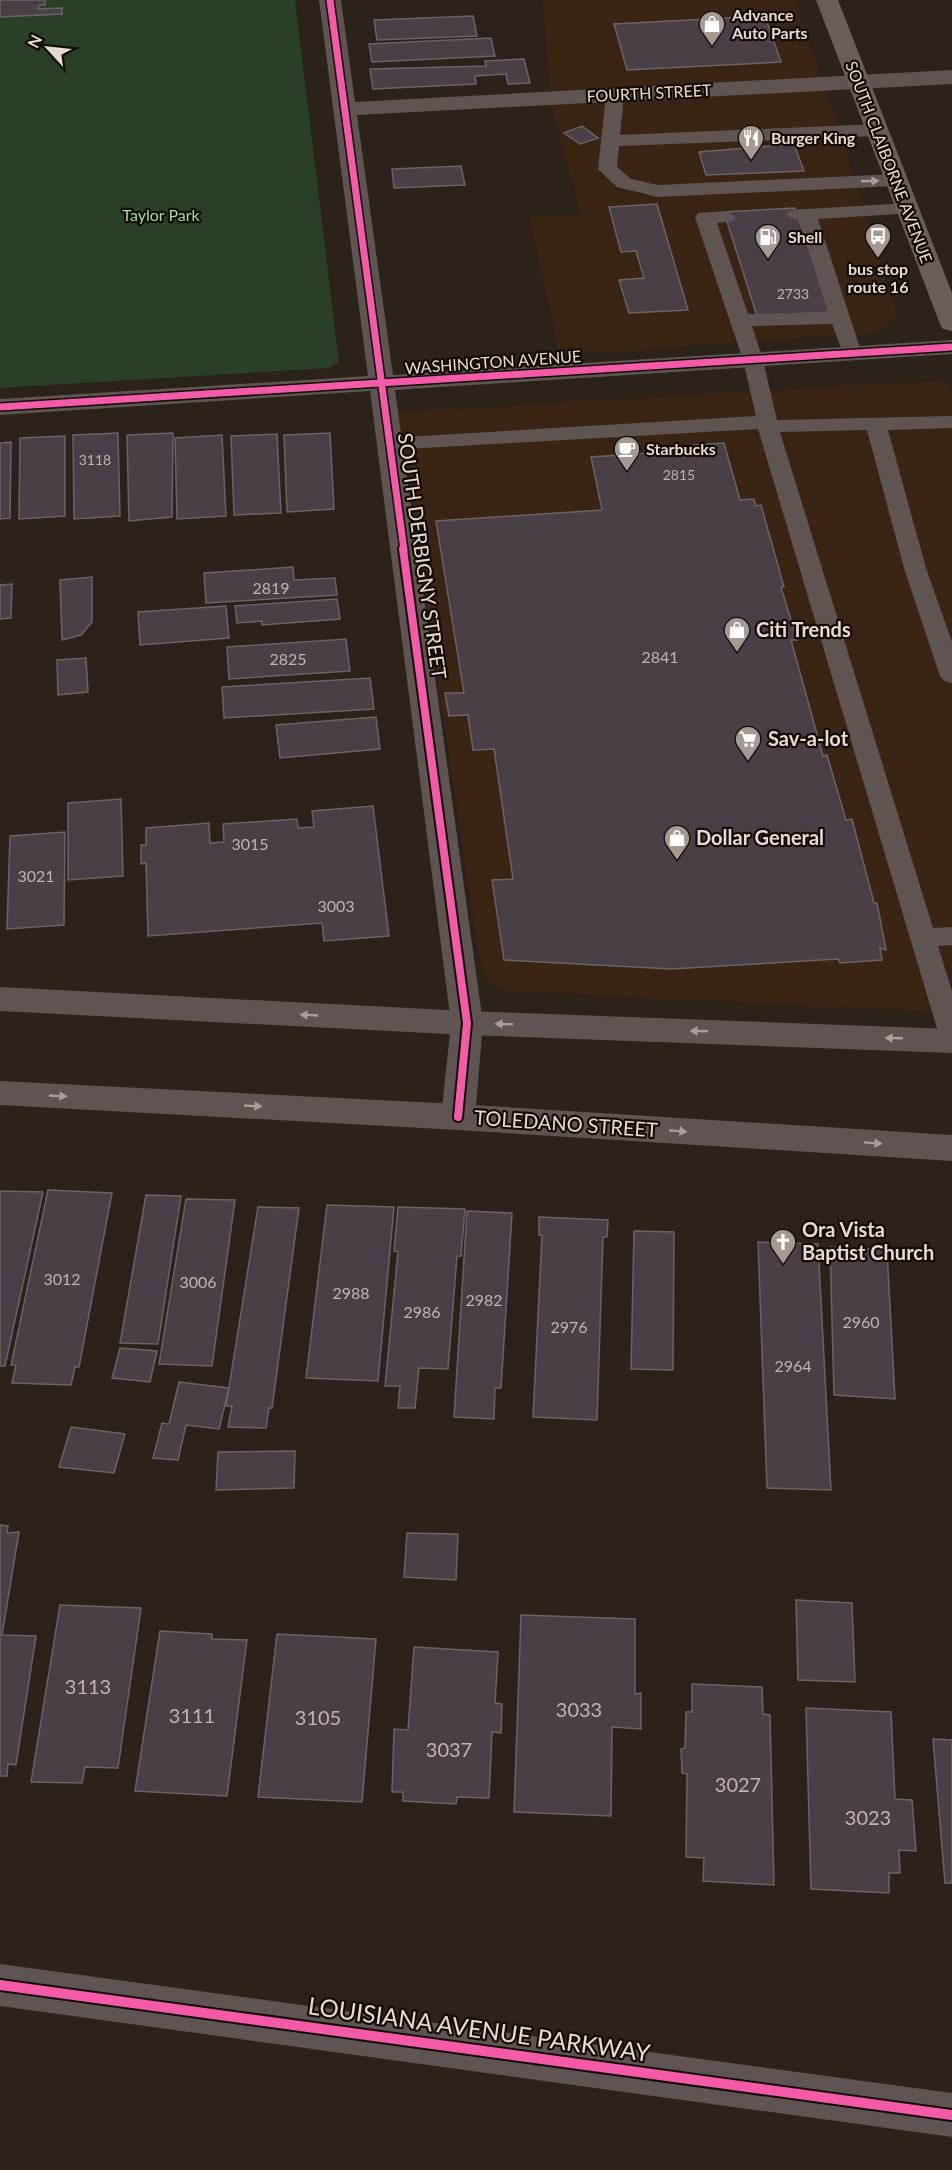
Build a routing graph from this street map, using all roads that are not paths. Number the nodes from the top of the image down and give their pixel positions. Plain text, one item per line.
1 (330, 0) edge
2 (826, 0) edge
3 (952, 77) edge
4 (860, 82) junction
5 (615, 95) junction
6 (345, 109) junction
7 (877, 130) junction
8 (666, 139) junction
9 (610, 141) junction
10 (896, 180) junction
11 (844, 182) junction
12 (908, 209) junction
13 (726, 216) dead end
14 (732, 236) dead end
15 (711, 238) junction
16 (840, 318) junction
17 (739, 320) junction
18 (952, 324) edge
19 (952, 347) edge
20 (852, 354) junction
21 (753, 360) junction
22 (380, 384) junction
23 (0, 407) edge
24 (952, 422) edge
25 (768, 424) junction
26 (876, 424) junction
27 (388, 444) junction
28 (952, 676) edge
29 (952, 936) edge
30 (923, 937) junction
31 (0, 999) edge
32 (467, 1023) junction
33 (952, 1035) edge
34 (952, 1041) edge
35 (0, 1093) edge
36 (458, 1117) junction
37 (952, 1148) edge
38 (0, 1984) edge
39 (952, 2115) edge

1 - 6 street, SOUTH DERBIGNY STREET
2 - 4 main road, SOUTH CLAIBORNE AVENUE
3 - 4 street, FOURTH STREET
4 - 5 street, FOURTH STREET
4 - 7 main road, SOUTH CLAIBORNE AVENUE
5 - 6 street, FOURTH STREET
5 - 9 lane
6 - 22 street, SOUTH DERBIGNY STREET
7 - 8 lane
7 - 10 main road, SOUTH CLAIBORNE AVENUE
8 - 9 lane
8 - 11 lane
9 - 11 lane
11 -> 10 lane
10 - 12 main road, SOUTH CLAIBORNE AVENUE
12 - 16 lane
12 - 18 main road, SOUTH CLAIBORNE AVENUE
13 - 15 lane
14 - 15 lane
15 - 17 lane
16 - 17 lane
16 - 20 lane
17 - 21 lane
19 - 20 street, WASHINGTON AVENUE
20 - 21 street, WASHINGTON AVENUE
21 - 22 street, WASHINGTON AVENUE
21 - 25 lane
22 - 23 street, WASHINGTON AVENUE
22 - 27 street, SOUTH DERBIGNY STREET
24 - 26 lane
25 - 26 lane
25 - 27 lane
25 - 30 lane
26 - 28 lane
27 - 32 street, SOUTH DERBIGNY STREET
29 - 30 lane
30 - 33 lane
32 -> 31 street
34 -> 32 street
32 - 36 street, SOUTH DERBIGNY STREET
35 -> 36 street, TOLEDANO STREET
36 -> 37 street, TOLEDANO STREET
38 - 39 street, LOUISIANA AVENUE PARKWAY

